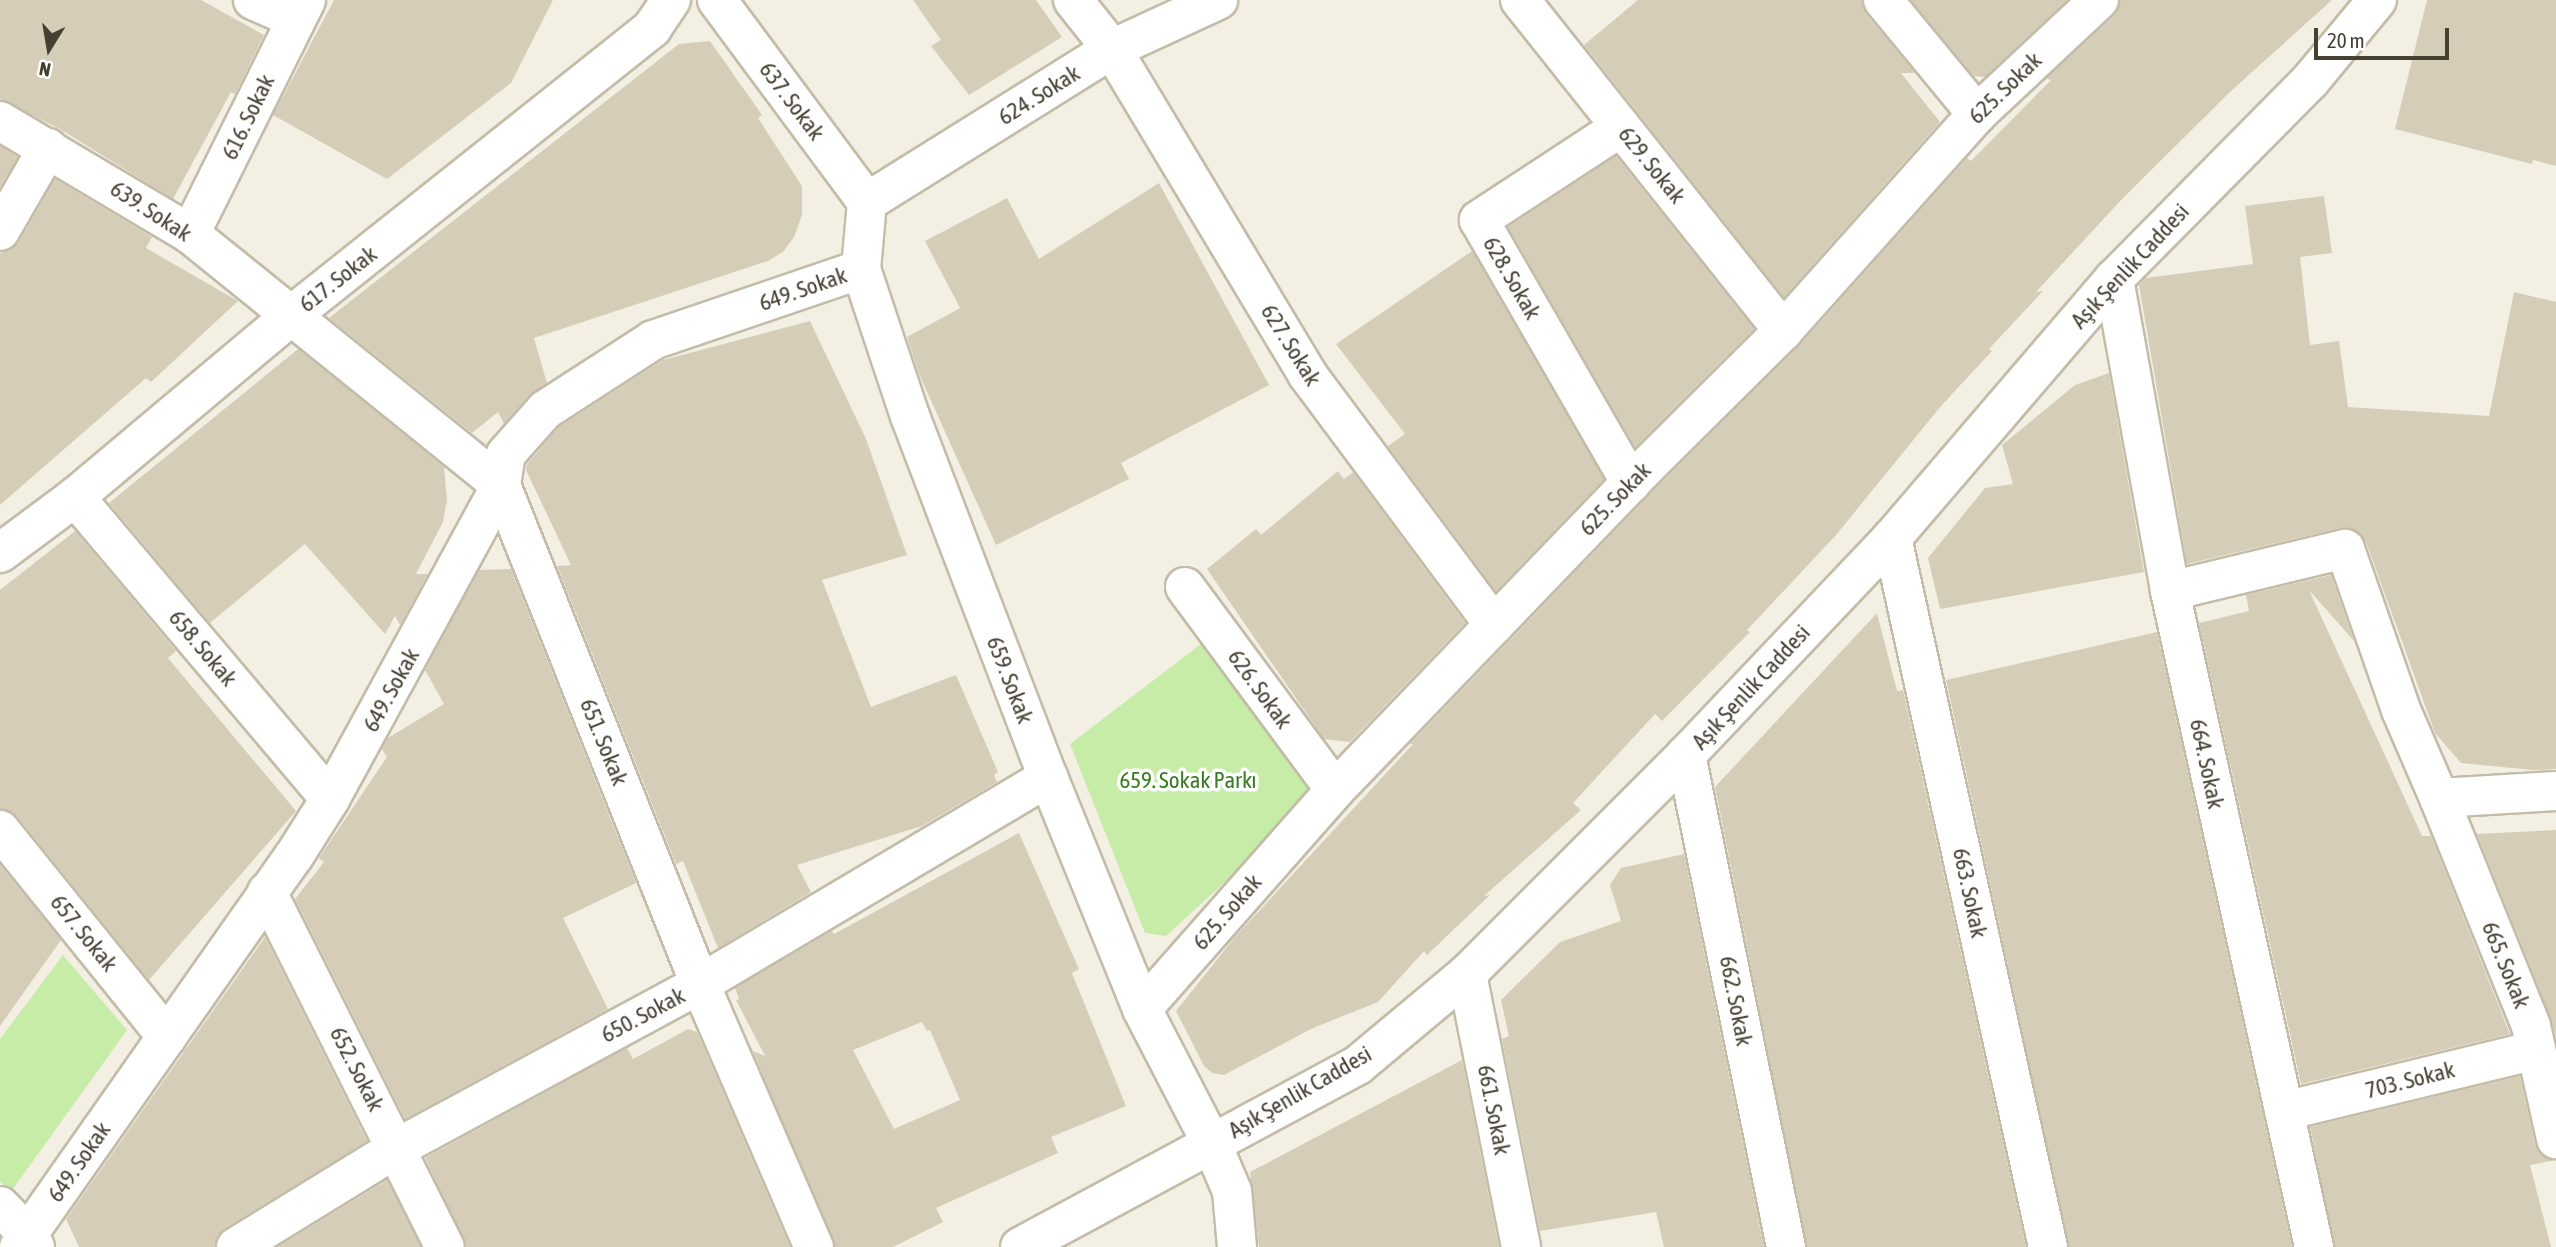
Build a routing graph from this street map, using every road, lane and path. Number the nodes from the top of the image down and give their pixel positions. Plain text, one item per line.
1 (253, 0) edge
2 (671, 0) edge
3 (717, 0) edge
4 (1073, 0) edge
5 (1218, 0) edge
6 (1520, 0) edge
7 (1883, 0) edge
8 (2099, 0) edge
9 (2377, 0) edge
10 (301, 9) edge
11 (1112, 49) junction
12 (1977, 114) junction
13 (0, 121) edge
14 (1621, 127) junction
15 (48, 148) junction
16 (867, 202) junction
17 (0, 230) edge
18 (190, 234) junction
19 (861, 270) junction
20 (2114, 279) junction
21 (293, 314) junction
22 (1783, 331) junction
23 (1631, 483) junction
24 (501, 485) junction
25 (75, 497) junction
26 (1892, 538) junction
27 (0, 553) edge
28 (1185, 587) dead end
29 (2169, 591) junction
30 (1494, 625) junction
31 (1686, 755) junction
32 (1048, 777) junction
33 (1335, 790) junction
34 (2556, 791) edge
35 (2439, 798) junction
36 (330, 799) junction
37 (0, 830) edge
38 (267, 892) junction
39 (1467, 974) junction
40 (700, 984) junction
41 (1142, 1009) junction
42 (167, 1037) junction
43 (2536, 1050) junction
44 (2284, 1111) junction
45 (2556, 1139) edge
46 (1211, 1142) junction
47 (397, 1149) junction
48 (0, 1206) edge
49 (27, 1243) edge
50 (236, 1247) edge
51 (445, 1247) edge
52 (814, 1247) edge
53 (1020, 1247) edge
54 (1237, 1247) edge
55 (1521, 1247) edge
56 (1786, 1247) edge
57 (2048, 1247) edge
58 (2314, 1247) edge

1 - 10 street
2 - 21 street, 617. Sokak
3 - 16 street, 637. Sokak
4 - 11 street, 627. Sokak
5 - 11 street, 624. Sokak
6 - 14 street, 629. Sokak
7 - 12 street
8 - 12 street, 625. Sokak
9 - 20 street, Aşık Şenlik Caddesi
10 - 18 street, 616. Sokak
11 - 16 street, 624. Sokak
11 - 30 street, 627. Sokak
12 - 22 street, 625. Sokak
13 - 15 street, 639. Sokak
14 - 22 street, 629. Sokak
14 - 23 street, 628. Sokak
15 - 17 street
15 - 18 street, 639. Sokak
16 - 19 street, 659. Sokak
18 - 21 street, 639. Sokak
19 - 24 street, 649. Sokak
19 - 32 street, 659. Sokak
20 - 26 street, Aşık Şenlik Caddesi
20 - 29 street, 664. Sokak
21 - 24 street, 651. Sokak
21 - 25 street, 617. Sokak
22 - 23 street, 625. Sokak
23 - 30 street, 625. Sokak
24 - 36 street, 649. Sokak
24 - 40 street, 651. Sokak
25 - 27 street, 617. Sokak
25 - 36 street, 658. Sokak
26 - 31 street, Aşık Şenlik Caddesi
26 - 57 street, 663. Sokak
28 - 33 street, 626. Sokak
29 - 35 street, 665. Sokak
29 - 44 street, 664. Sokak
30 - 33 street, 625. Sokak
31 - 39 street, Aşık Şenlik Caddesi
31 - 56 street, 662. Sokak
32 - 40 street, 650. Sokak
32 - 41 street, 659. Sokak
33 - 41 street, 625. Sokak
34 - 35 street
35 - 43 street, 665. Sokak
36 - 38 street, 649. Sokak
37 - 42 street, 657. Sokak
38 - 42 street, 649. Sokak
38 - 47 street, 652. Sokak
39 - 46 street, Aşık Şenlik Caddesi
39 - 55 street, 661. Sokak
40 - 47 street, 650. Sokak
40 - 52 street, 651. Sokak
41 - 46 street, 659. Sokak
42 - 49 street, 649. Sokak
43 - 44 street, 703. Sokak
43 - 45 street, 665. Sokak
44 - 58 street, 664. Sokak
46 - 53 street, Aşık Şenlik Caddesi
46 - 54 street, 659. Sokak
47 - 50 street, 650. Sokak
47 - 51 street, 652. Sokak
48 - 49 street

